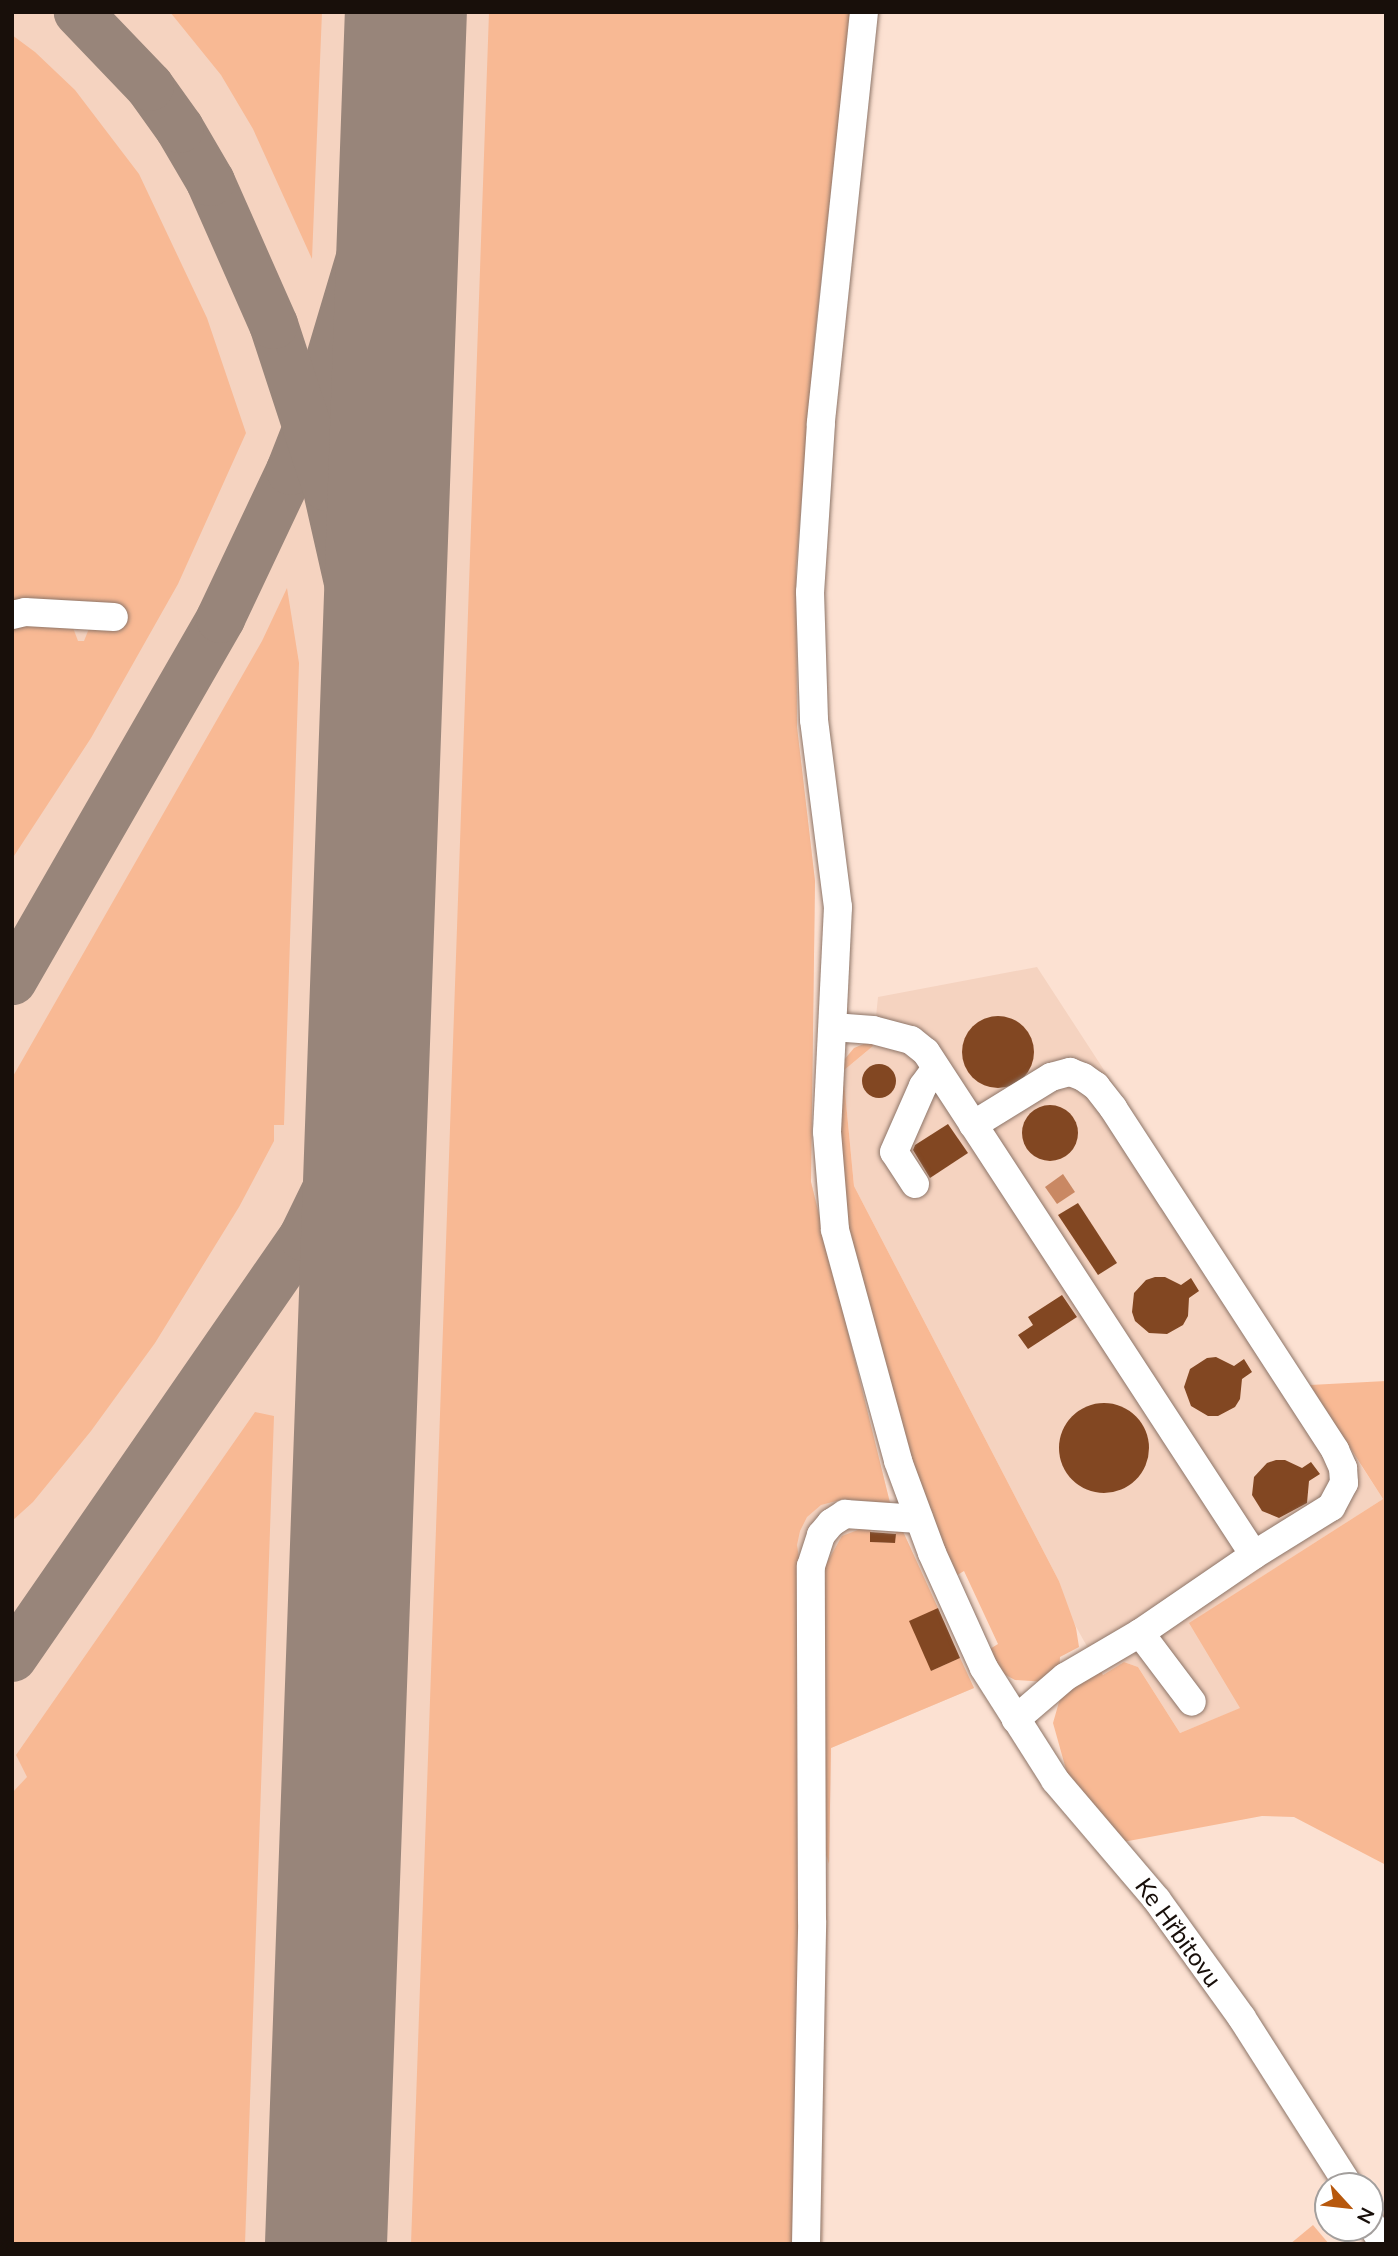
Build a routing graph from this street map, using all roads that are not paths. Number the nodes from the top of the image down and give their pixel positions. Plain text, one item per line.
1 (864, 12) edge
2 (12, 615) edge
3 (114, 617) dead end
4 (833, 1027) junction
5 (936, 1068) junction
6 (974, 1125) junction
7 (915, 1184) dead end
8 (919, 1519) junction
9 (1254, 1555) junction
10 (1140, 1633) junction
11 (1192, 1702) dead end
12 (1016, 1719) junction
13 (1340, 2172) edge
14 (806, 2244) edge

1 - 4 street, Ke Hřbitovu
2 - 3 street
4 - 5 street
4 - 8 street, Ke Hřbitovu
5 - 6 street
5 - 7 street
6 - 9 street
6 - 9 street
8 - 12 street, Ke Hřbitovu
8 - 14 street
9 - 10 street
10 - 11 street
10 - 12 street
12 - 13 street, Ke Hřbitovu

